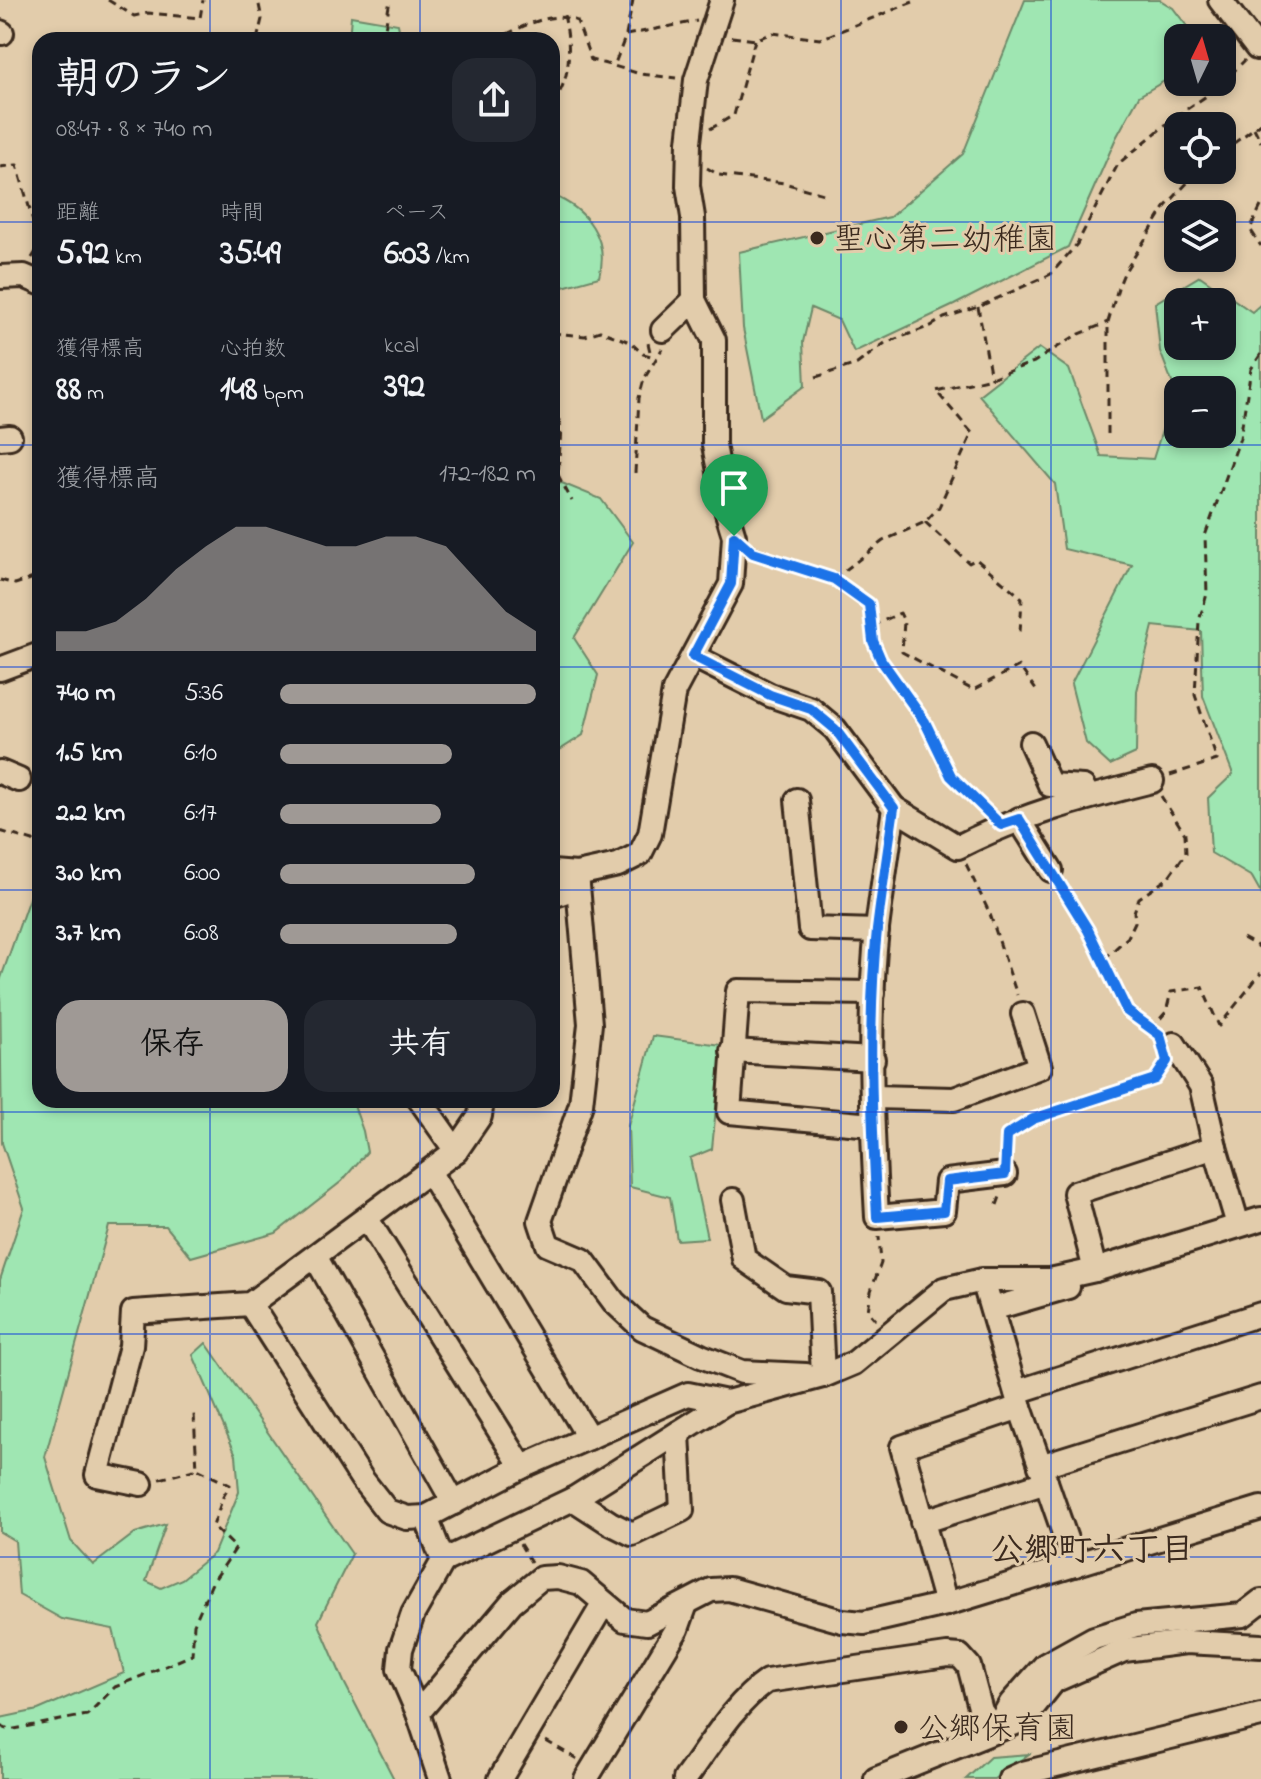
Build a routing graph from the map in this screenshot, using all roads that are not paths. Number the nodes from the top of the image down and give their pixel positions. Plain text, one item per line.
1 (1220, 0) edge
2 (718, 15) edge
3 (1257, 48) road end
4 (0, 277) edge
5 (32, 280) edge
6 (694, 300) junction
7 (655, 336) road end
8 (693, 656) junction
9 (32, 657) edge
10 (0, 669) edge
11 (1031, 743) dead end
12 (1152, 781) road end
13 (1089, 797) junction
14 (797, 800) dead end
15 (894, 808) junction
16 (1010, 822) junction
17 (1051, 870) road end
18 (560, 874) edge
19 (578, 880) junction
20 (560, 891) edge
21 (877, 931) junction
22 (873, 993) junction
23 (1023, 1014) road end
24 (732, 1051) junction
25 (1170, 1053) road end
26 (873, 1059) junction
27 (873, 1097) junction
28 (426, 1108) edge
29 (481, 1108) edge
30 (872, 1125) junction
31 (1215, 1147) junction
32 (456, 1151) junction
33 (430, 1173) junction
34 (1005, 1174) road end
35 (733, 1200) dead end
36 (367, 1219) junction
37 (1261, 1219) edge
38 (1238, 1225) junction
39 (1261, 1233) edge
40 (315, 1256) junction
41 (1095, 1270) junction
42 (983, 1280) junction
43 (250, 1304) junction
44 (992, 1309) junction
45 (1261, 1314) edge
46 (823, 1376) junction
47 (1261, 1397) edge
48 (1018, 1400) junction
49 (727, 1402) junction
50 (678, 1433) junction
51 (589, 1438) junction
52 (522, 1467) junction
53 (1043, 1474) junction
54 (141, 1484) road end
55 (573, 1499) junction
56 (454, 1503) junction
57 (1261, 1508) edge
58 (426, 1517) junction
59 (922, 1522) junction
60 (443, 1561) junction
61 (1075, 1565) junction
62 (1261, 1601) edge
63 (604, 1603) junction
64 (686, 1604) junction
65 (946, 1604) junction
66 (1261, 1646) edge
67 (418, 1713) junction
68 (1261, 1715) edge
69 (995, 1731) junction
70 (589, 1773) edge
71 (440, 1779) edge
72 (500, 1779) edge
73 (685, 1779) edge
74 (876, 1779) edge
75 (1010, 1779) edge

1 - 3 street
2 - 6 street
4 - 5 street
6 - 7 street
6 - 8 street
8 - 15 street
8 - 19 street
9 - 10 street
11 - 13 street
12 - 13 street
13 - 16 street
14 - 21 street
15 - 16 street
15 - 21 street
16 - 17 street
18 - 19 street
19 - 20 street
19 - 46 street
21 - 22 street
22 - 24 street
22 - 26 street
23 - 27 street
24 - 26 street
24 - 30 street
25 - 31 street
26 - 27 street
27 - 30 street
28 - 32 street
29 - 32 street
30 - 34 street
31 - 38 street
31 - 41 street
32 - 33 street
33 - 36 street
33 - 51 street
35 - 46 street
36 - 40 street
36 - 52 street
37 - 38 street
38 - 41 street
39 - 44 street
40 - 43 street
40 - 56 street
41 - 42 street
42 - 44 street
42 - 46 street
43 - 54 street
43 - 58 street
44 - 48 street
45 - 48 street
46 - 49 street
47 - 53 street
48 - 53 street
48 - 59 street
49 - 50 street
49 - 51 street
50 - 55 street
50 - 55 street
51 - 52 street
52 - 56 street
53 - 59 street
53 - 61 street
55 - 60 street
56 - 58 street
57 - 61 street
58 - 60 street
59 - 65 street
60 - 67 street
61 - 65 street
62 - 69 street
63 - 64 street
63 - 67 street
63 - 72 street
64 - 65 street
64 - 70 street
66 - 69 street
67 - 71 street
68 - 75 street
69 - 73 street
69 - 74 street

